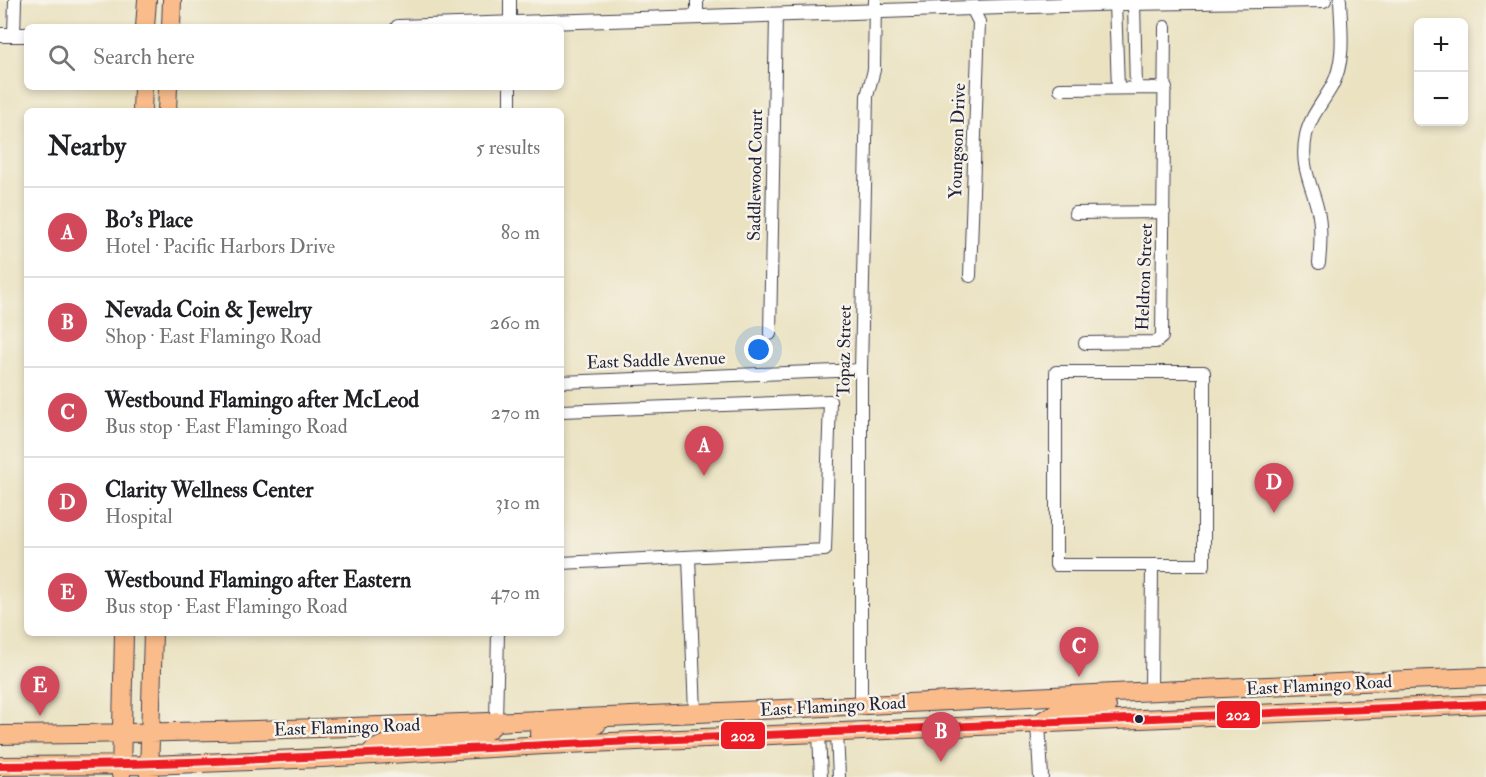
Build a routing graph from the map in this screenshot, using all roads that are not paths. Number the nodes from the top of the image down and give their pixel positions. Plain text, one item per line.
1 (15, 0) edge
2 (147, 0) edge
3 (172, 0) edge
4 (510, 0) edge
5 (697, 0) edge
6 (1324, 0) edge
7 (1340, 0) edge
8 (1115, 3) junction
9 (1134, 3) junction
10 (875, 6) edge
11 (972, 8) junction
12 (776, 16) junction
13 (697, 18) junction
14 (145, 24) edge
15 (171, 24) edge
16 (510, 24) edge
17 (537, 24) edge
18 (1165, 27) dead end
19 (14, 35) edge
20 (1118, 88) junction
21 (1136, 88) junction
22 (1166, 88) junction
23 (1060, 89) dead end
24 (143, 90) edge
25 (168, 90) edge
26 (510, 90) edge
27 (142, 108) edge
28 (167, 108) edge
29 (510, 108) edge
30 (1164, 212) junction
31 (1075, 213) dead end
32 (1319, 263) dead end
33 (970, 276) dead end
34 (770, 334) dead end
35 (1085, 343) dead end
36 (861, 370) junction
37 (564, 382) edge
38 (564, 411) edge
39 (689, 557) junction
40 (564, 562) edge
41 (1152, 565) junction
42 (124, 636) edge
43 (153, 636) edge
44 (498, 636) edge
45 (1486, 677) edge
46 (1151, 693) junction
47 (1020, 699) junction
48 (861, 704) junction
49 (1486, 704) edge
50 (695, 713) junction
51 (605, 717) junction
52 (496, 721) junction
53 (1038, 723) junction
54 (919, 729) junction
55 (828, 733) junction
56 (122, 734) junction
57 (150, 734) junction
58 (0, 735) edge
59 (477, 749) junction
60 (368, 755) junction
61 (0, 766) edge
62 (121, 771) edge
63 (149, 771) edge
64 (821, 777) edge
65 (839, 777) edge
66 (1041, 777) edge

1 - 19 street
2 - 14 main road
3 - 15 main road
4 - 16 street
5 - 13 street
6 - 9 street
7 - 32 street
8 - 9 street
8 - 11 street
8 - 20 street
9 - 21 street
10 - 11 street
10 - 12 street
10 - 36 street, Topaz Street
11 - 33 street, Youngson Drive
12 - 13 street
12 - 34 street, Saddlewood Court
13 - 17 street
18 - 22 street, Heldron Street
20 - 21 street
20 - 23 street
21 - 22 street
22 - 30 street, Heldron Street
24 - 27 main road
25 - 28 main road
26 - 29 street
30 - 31 street, Heldron Street
30 - 35 street, Heldron Street
36 - 37 street, East Saddle Avenue
36 - 48 street, Topaz Street
38 - 39 street
39 - 40 street
39 - 50 street
41 - 41 street
41 - 46 street
42 - 56 main road
43 - 57 main road
44 - 52 street
45 - 46 main road, East Flamingo Road
46 - 47 main road, East Flamingo Road
46 - 53 main road
47 - 48 main road, East Flamingo Road
47 - 54 main road
48 - 50 main road, East Flamingo Road
49 - 53 main road, East Flamingo Road
50 - 51 main road, East Flamingo Road
51 - 52 main road, East Flamingo Road
51 - 59 main road
52 - 57 main road, East Flamingo Road
52 - 60 main road
53 - 54 main road, East Flamingo Road
53 - 66 street
54 - 55 main road, East Flamingo Road
55 - 59 main road, East Flamingo Road
55 - 64 street
55 - 65 street
56 - 57 main road, East Flamingo Road
56 - 58 main road, East Flamingo Road
56 - 62 main road
57 - 63 main road
59 - 60 main road, East Flamingo Road
60 - 63 main road, East Flamingo Road
61 - 62 main road, East Flamingo Road
62 - 63 main road, East Flamingo Road

